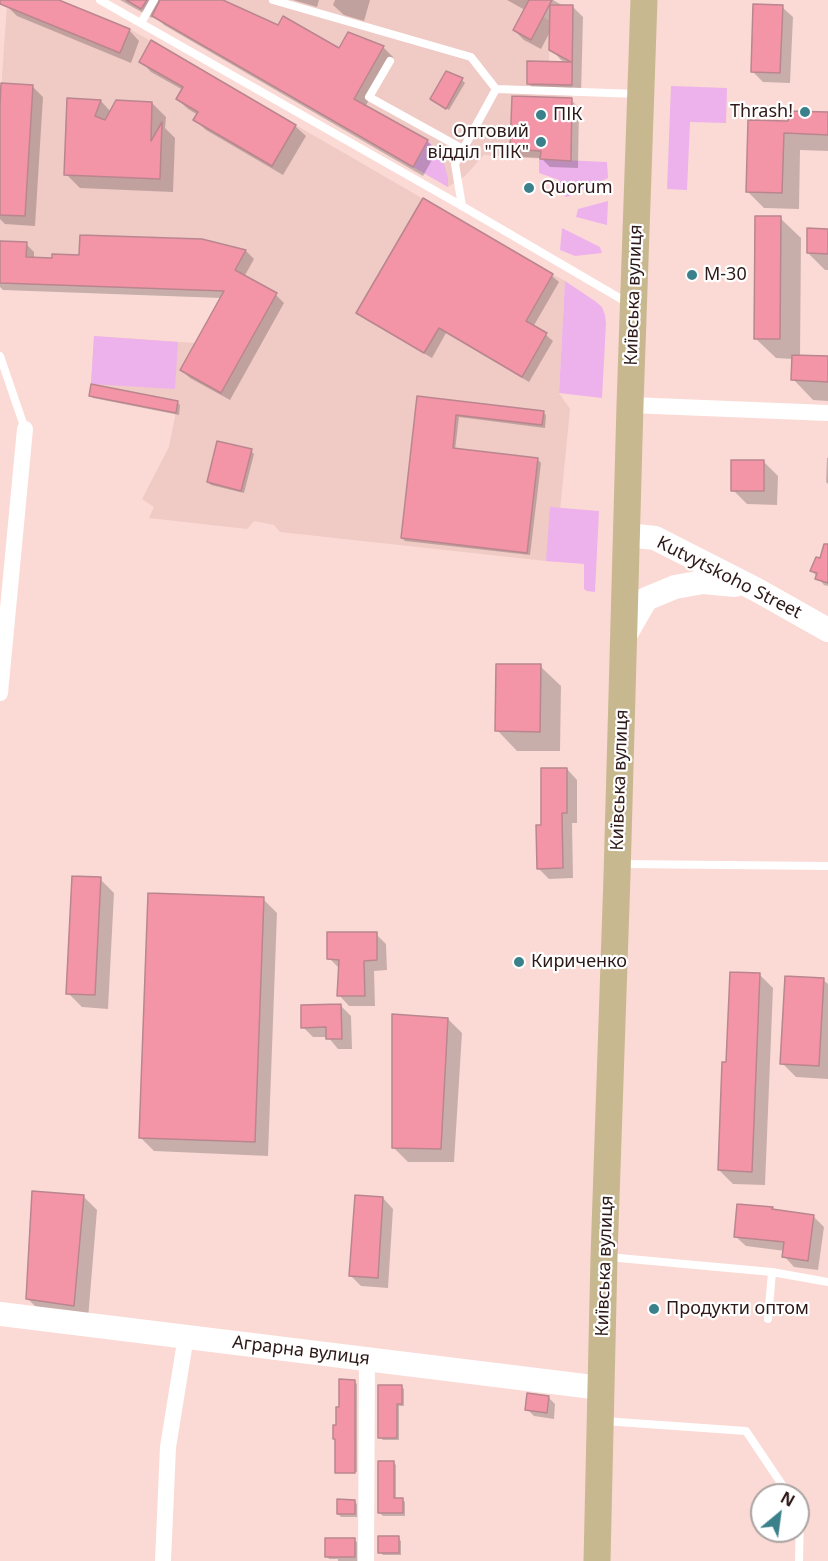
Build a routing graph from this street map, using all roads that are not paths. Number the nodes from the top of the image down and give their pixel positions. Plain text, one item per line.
1 (100, 0) edge
2 (154, 0) edge
3 (273, 0) edge
4 (644, 0) edge
5 (141, 23) junction
6 (390, 61) dead end
7 (496, 89) junction
8 (641, 94) junction
9 (463, 149) junction
10 (462, 206) junction
11 (633, 306) junction
12 (0, 356) edge
13 (630, 405) junction
14 (828, 413) edge
15 (25, 429) joint
16 (627, 534) junction
17 (757, 590) junction
18 (828, 630) edge
19 (624, 637) junction
20 (0, 693) edge
21 (617, 864) junction
22 (828, 866) edge
23 (604, 1257) junction
24 (772, 1272) junction
25 (828, 1282) edge
26 (0, 1314) edge
27 (768, 1319) dead end
28 (186, 1336) junction
29 (367, 1359) junction
30 (601, 1388) junction
31 (600, 1421) junction
32 (781, 1483) edge
33 (799, 1543) edge
34 (163, 1561) edge
35 (366, 1561) edge
36 (597, 1561) edge
37 (799, 1561) edge

1 - 5 lane
2 - 5 lane
3 - 7 lane
4 - 8 main road, Київська вулиця
5 - 10 lane
6 - 9 lane
7 - 8 lane
7 - 9 lane
8 - 11 main road, Київська вулиця
9 - 10 lane
10 - 11 lane
11 - 13 main road, Київська вулиця
12 - 15 lane
13 - 14 street
13 - 16 main road, Київська вулиця
15 - 20 street
16 - 17 street, Kutvytskoho Street
16 - 19 main road, Київська вулиця
17 - 18 street, Kutvytskoho Street
17 - 19 street
19 - 21 main road, Київська вулиця
21 - 22 lane
21 - 23 main road, Київська вулиця
23 - 24 lane
23 - 30 main road, Київська вулиця
24 - 25 lane
24 - 27 lane
26 - 28 street, Аграрна вулиця
28 - 29 street, Аграрна вулиця
28 - 34 street
29 - 30 street, Аграрна вулиця
29 - 35 street
30 - 31 main road, Київська вулиця
31 - 32 lane
31 - 36 main road, Київська вулиця
33 - 37 lane

